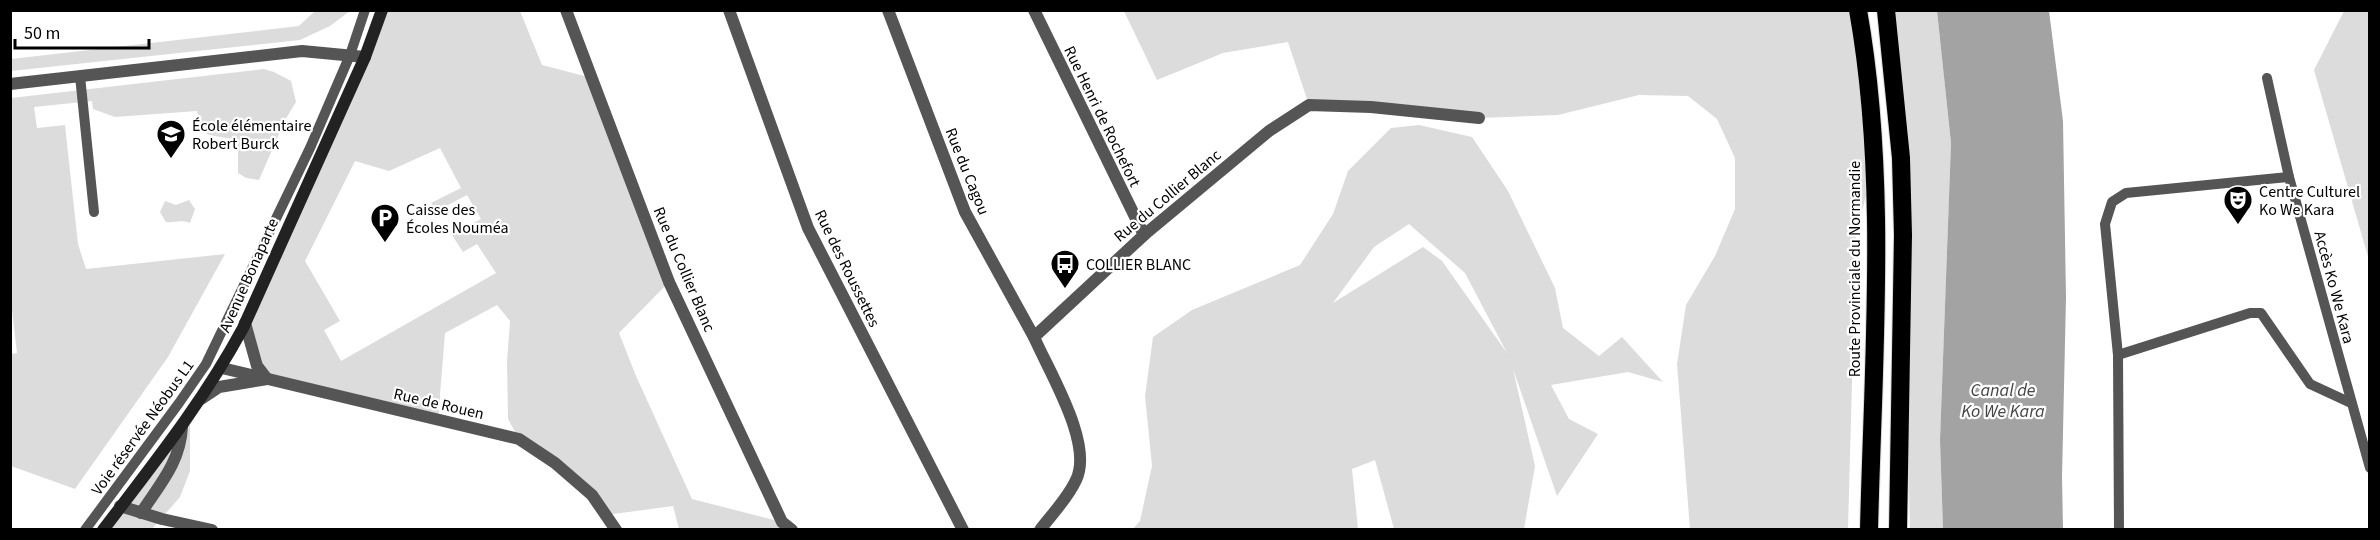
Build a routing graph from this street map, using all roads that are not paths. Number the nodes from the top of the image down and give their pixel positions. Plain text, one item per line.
1 (365, 10) edge
2 (382, 10) edge
3 (566, 10) edge
4 (729, 10) edge
5 (888, 10) edge
6 (1034, 10) edge
7 (1858, 10) edge
8 (1886, 10) edge
9 (350, 55) junction
10 (365, 57) junction
11 (80, 76) junction
12 (2266, 78) dead end
13 (10, 84) edge
14 (1479, 118) dead end
15 (2289, 177) junction
16 (94, 212) dead end
17 (1144, 236) junction
18 (245, 323) junction
19 (1034, 337) junction
20 (2118, 355) junction
21 (222, 368) junction
22 (267, 379) junction
23 (201, 399) junction
24 (2351, 404) junction
25 (182, 427) junction
26 (2370, 468) edge
27 (120, 507) junction
28 (141, 513) junction
29 (162, 524) edge
30 (784, 527) edge
31 (85, 530) edge
32 (103, 530) edge
33 (212, 530) edge
34 (616, 530) edge
35 (963, 530) edge
36 (1040, 530) edge
37 (1869, 530) edge
38 (1898, 530) edge
39 (2119, 530) edge

1 - 9 lane, Voie réservée Néobus L1
2 - 10 main road, Avenue Bonaparte
3 - 30 street, Rue du Collier Blanc
4 - 35 street, Rue des Roussettes
5 - 19 street, Rue du Cagou
6 - 17 street, Rue Henri de Rochefort
7 - 37 highway, Route Provinciale du Normandie
8 - 38 highway
9 - 10 street
9 - 11 street
9 - 31 lane, Voie réservée Néobus L1
10 - 18 main road, Avenue Bonaparte
11 - 13 street
11 - 16 lane
12 - 15 lane, Accès Ko We Kara
14 - 17 street, Rue du Collier Blanc
15 - 20 lane
15 - 24 lane, Accès Ko We Kara
17 - 19 street, Rue du Collier Blanc
18 - 21 main road, Avenue Bonaparte
18 - 22 street
19 - 36 street
20 - 24 lane
20 - 39 lane
21 - 22 street, Rue de Rouen
21 - 23 main road, Avenue Bonaparte
22 - 23 street
22 - 34 street, Rue de Rouen
23 - 25 main road, Avenue Bonaparte
24 - 26 lane, Accès Ko We Kara
25 - 27 main road, Avenue Bonaparte
25 - 28 street
27 - 28 street
27 - 32 main road, Avenue Bonaparte
28 - 29 street
29 - 33 street

